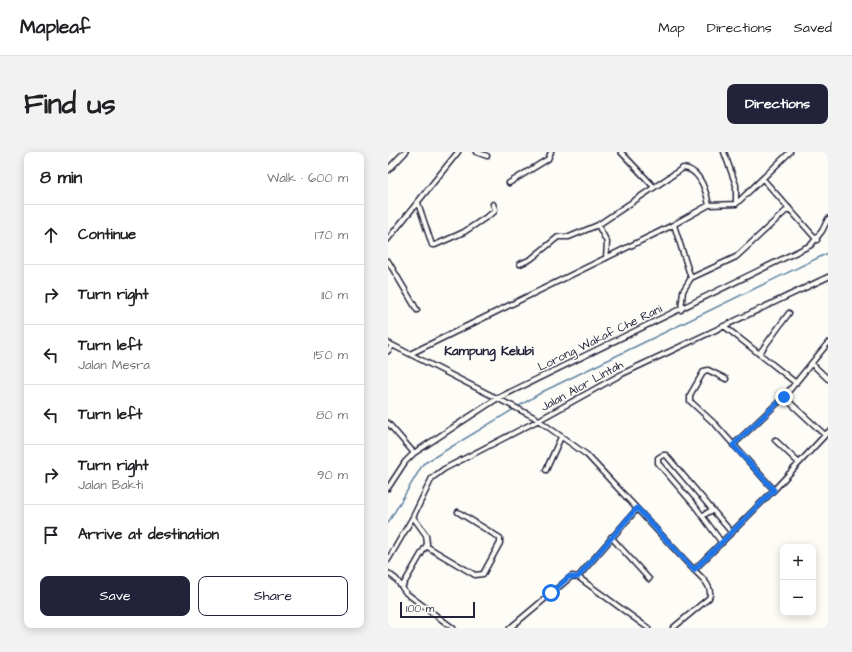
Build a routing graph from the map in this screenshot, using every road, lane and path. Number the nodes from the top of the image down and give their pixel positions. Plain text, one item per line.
1 (405, 152) edge
2 (458, 152) edge
3 (476, 152) edge
4 (551, 152) edge
5 (621, 152) edge
6 (724, 152) edge
7 (790, 152) edge
8 (487, 156) dead end
9 (388, 170) edge
10 (763, 179) junction
11 (510, 183) dead end
12 (653, 186) junction
13 (418, 203) junction
14 (493, 204) dead end
15 (709, 204) junction
16 (736, 204) junction
17 (789, 208) junction
18 (828, 219) edge
19 (598, 225) junction
20 (674, 225) junction
21 (388, 239) edge
22 (817, 240) junction
23 (606, 258) junction
24 (388, 261) edge
25 (520, 264) dead end
26 (828, 277) edge
27 (691, 278) junction
28 (417, 310) dead end
29 (681, 310) junction
30 (789, 313) dead end
31 (724, 326) junction
32 (388, 343) edge
33 (828, 343) edge
34 (392, 346) junction
35 (388, 351) edge
36 (410, 354) junction
37 (759, 354) junction
38 (812, 364) junction
39 (726, 379) dead end
40 (828, 379) edge
41 (796, 383) junction
42 (784, 397) junction
43 (498, 398) junction
44 (539, 420) junction
45 (388, 423) edge
46 (827, 433) edge
47 (561, 437) junction
48 (775, 440) dead end
49 (733, 445) junction
50 (414, 453) junction
51 (799, 464) junction
52 (546, 470) dead end
53 (388, 488) edge
54 (774, 490) junction
55 (637, 508) junction
56 (712, 510) junction
57 (458, 512) dead end
58 (702, 516) junction
59 (414, 517) junction
60 (732, 532) junction
61 (611, 537) junction
62 (722, 542) junction
63 (426, 546) junction
64 (388, 560) edge
65 (694, 570) junction
66 (388, 573) edge
67 (578, 577) junction
68 (650, 579) dead end
69 (402, 587) junction
70 (453, 628) edge
71 (510, 628) edge
72 (648, 628) edge
73 (673, 628) edge

1 - 9 street
2 - 13 street
3 - 8 street
4 - 11 street
5 - 12 street
6 - 16 street
7 - 10 street
10 - 16 street
10 - 17 street
12 - 15 street
12 - 19 street
13 - 14 street
13 - 21 street
15 - 16 street
15 - 20 street
17 - 22 street
17 - 27 street
18 - 22 street
19 - 23 street
19 - 25 street
20 - 23 street
20 - 27 street
22 - 29 street, Lorong Wakaf Che Rani
23 - 36 street
24 - 28 street
26 - 31 street, Jalan Alor Lintah
27 - 29 street
29 - 43 street, Lorong Wakaf Che Rani
30 - 37 street
31 - 37 street
31 - 44 street, Jalan Alor Lintah
32 - 34 street
33 - 38 street
34 - 35 street
34 - 36 street
36 - 43 street
37 - 41 street
38 - 40 street
38 - 41 street
39 - 49 street
41 - 42 street
42 - 46 street
42 - 49 street
43 - 44 street
43 - 50 street, Lorong Wakaf Che Rani
44 - 47 street
44 - 59 street, Jalan Alor Lintah
45 - 50 street
46 - 51 street
47 - 52 street
47 - 55 street
48 - 51 street
49 - 54 street
50 - 53 street, Lorong Wakaf Che Rani
51 - 54 street
54 - 60 street
55 - 61 street
55 - 65 street
56 - 58 street
56 - 58 street
56 - 60 street
57 - 63 street
58 - 62 street
59 - 63 street
59 - 64 street, Jalan Alor Lintah
60 - 62 street
61 - 67 street
61 - 68 street
62 - 65 street
63 - 69 street
65 - 73 street
66 - 69 street
67 - 71 street
67 - 72 street
69 - 70 street

